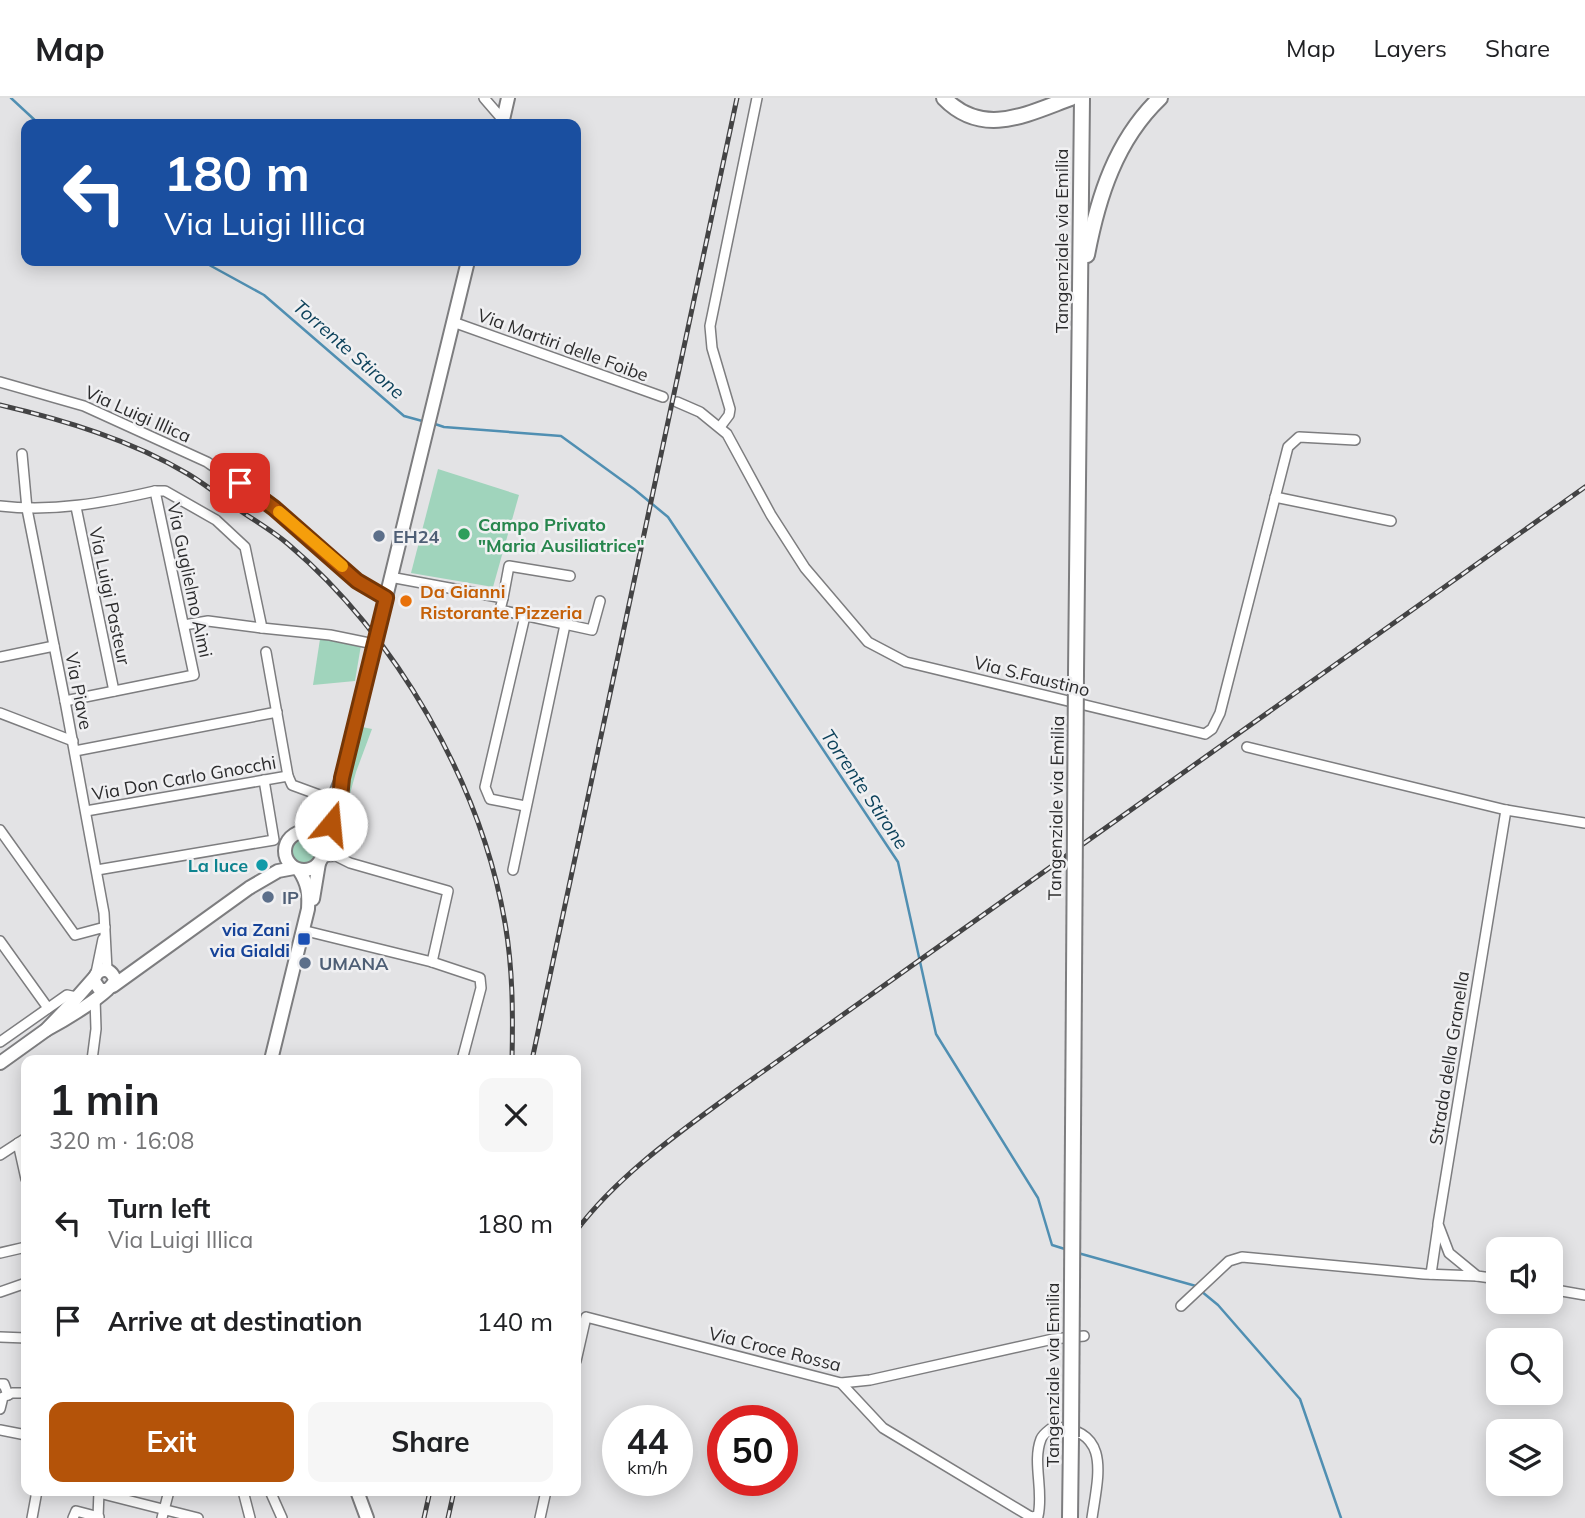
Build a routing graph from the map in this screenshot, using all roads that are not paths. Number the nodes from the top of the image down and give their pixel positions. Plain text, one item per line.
1 (484, 98) edge
2 (508, 98) edge
3 (757, 98) edge
4 (944, 98) edge
5 (1071, 98) edge
6 (1082, 98) edge
7 (1160, 98) edge
8 (500, 119) edge
9 (503, 119) edge
10 (467, 266) edge
11 (1081, 287) junction
12 (453, 321) junction
13 (0, 382) edge
14 (663, 397) dead end
15 (677, 402) dead end
16 (720, 427) junction
17 (1355, 440) dead end
18 (22, 454) dead end
19 (155, 491) junction
20 (1275, 497) junction
21 (0, 506) edge
22 (76, 507) junction
23 (27, 509) junction
24 (1391, 522) dead end
25 (570, 576) dead end
26 (390, 577) junction
27 (386, 598) junction
28 (503, 598) junction
29 (600, 601) dead end
30 (525, 616) junction
31 (184, 625) junction
32 (565, 625) junction
33 (262, 628) junction
34 (374, 644) junction
35 (54, 646) junction
36 (266, 652) dead end
37 (0, 657) edge
38 (114, 691) junction
39 (65, 701) junction
40 (276, 712) junction
41 (0, 713) edge
42 (73, 741) junction
43 (1247, 747) dead end
44 (75, 751) junction
45 (288, 776) junction
46 (342, 778) junction
47 (264, 780) junction
48 (322, 796) dead end
49 (525, 806) junction
50 (1506, 810) junction
51 (86, 811) junction
52 (1585, 823) edge
53 (0, 830) edge
54 (302, 831) junction
55 (284, 849) junction
56 (321, 855) junction
57 (297, 869) junction
58 (97, 870) junction
59 (513, 870) dead end
60 (249, 888) junction
61 (308, 909) junction
62 (302, 930) junction
63 (105, 931) junction
64 (0, 941) edge
65 (432, 962) junction
66 (139, 966) junction
67 (102, 973) junction
68 (105, 991) junction
69 (76, 1004) junction
70 (48, 1008) junction
71 (93, 1039) junction
72 (2, 1052) edge
73 (92, 1055) edge
74 (272, 1055) edge
75 (462, 1055) edge
76 (21, 1141) edge
77 (0, 1155) edge
78 (1438, 1224) junction
79 (21, 1248) edge
80 (0, 1253) edge
81 (1431, 1274) junction
82 (1477, 1276) junction
83 (1486, 1277) edge
84 (21, 1285) edge
85 (0, 1292) edge
86 (1563, 1292) edge
87 (1585, 1296) edge
88 (1181, 1306) dead end
89 (581, 1316) edge
90 (1084, 1335) dead end
91 (0, 1337) edge
92 (21, 1338) edge
93 (841, 1383) junction
94 (2, 1384) edge
95 (21, 1394) edge
96 (8, 1395) junction
97 (0, 1409) edge
98 (0, 1430) edge
99 (21, 1434) edge
100 (36, 1496) edge
101 (99, 1496) edge
102 (111, 1496) edge
103 (168, 1496) edge
104 (244, 1496) edge
105 (273, 1496) edge
106 (359, 1496) edge
107 (545, 1496) edge
108 (163, 1514) edge
109 (99, 1517) edge
110 (32, 1518) edge
111 (73, 1518) edge
112 (198, 1518) edge
113 (250, 1518) edge
114 (282, 1518) edge
115 (367, 1518) edge
116 (540, 1518) edge
117 (1070, 1518) edge
118 (1092, 1518) edge

1 - 8 street
2 - 9 main road
3 - 16 street
4 - 5 main road
6 - 11 main road, Tangenziale via Emilia
7 - 11 main road
10 - 12 main road
11 - 117 main road, Tangenziale via Emilia, bridge
12 - 14 street, Via Martiri delle Foibe
12 - 26 main road
13 - 27 street, Via Luigi Illica
15 - 16 street
16 - 20 street, Via S.Faustino
17 - 20 street, Via S.Faustino
18 - 23 street, Via Piave
19 - 22 street
19 - 31 street, Via Guglielmo Aimi
19 - 33 street
20 - 24 street
21 - 23 street
22 - 23 street
22 - 38 street, Via Luigi Pasteur
23 - 35 street, Via Piave
25 - 28 street
26 - 27 main road
26 - 28 street
27 - 34 main road
28 - 30 street
29 - 32 street
30 - 32 street
30 - 49 street
31 - 33 street
31 - 38 street, Via Guglielmo Aimi
32 - 49 street
33 - 34 street
34 - 46 main road
35 - 37 street
35 - 39 street, Via Piave
36 - 40 street
38 - 39 street
39 - 42 street, Via Piave
40 - 44 street
40 - 45 street
41 - 42 street
42 - 44 street, Via Piave
43 - 50 street
44 - 51 street, Via Piave
45 - 47 street, Via Don Carlo Gnocchi
45 - 48 street
46 - 54 main road
46 - 56 main road
47 - 51 street, Via Don Carlo Gnocchi
47 - 58 street
49 - 59 street
50 - 52 street
50 - 78 street, Strada della Granella
51 - 58 street, Via Piave
53 - 63 street
54 - 55 main road
54 - 56 main road
55 - 57 main road
55 - 60 main road
56 - 57 main road
56 - 61 main road
56 - 65 street
57 - 60 main road
57 - 61 main road
58 - 63 street, Via Piave
60 - 66 main road
61 - 62 main road
62 - 65 street
62 - 74 main road
63 - 67 street, Via Piave
64 - 70 street
65 - 75 street
66 - 67 main road
66 - 68 main road
67 - 68 main road
67 - 68 main road
67 - 69 main road
68 - 69 main road
68 - 71 street
69 - 70 street
69 - 71 street
69 - 72 main road
70 - 72 street
71 - 73 street
76 - 77 street
78 - 81 street, Strada della Granella
78 - 82 street
79 - 80 street
81 - 82 street
81 - 88 street
82 - 83 street
84 - 85 street
86 - 87 street
89 - 93 street, Via Croce Rossa
90 - 93 street, Via Croce Rossa
91 - 92 street
93 - 118 street
94 - 96 street
95 - 96 street
96 - 97 street
98 - 99 street
100 - 110 street
101 - 109 street
102 - 108 street
103 - 108 street
104 - 113 street
105 - 114 street
106 - 115 main road
107 - 116 street
108 - 112 street
109 - 111 street

